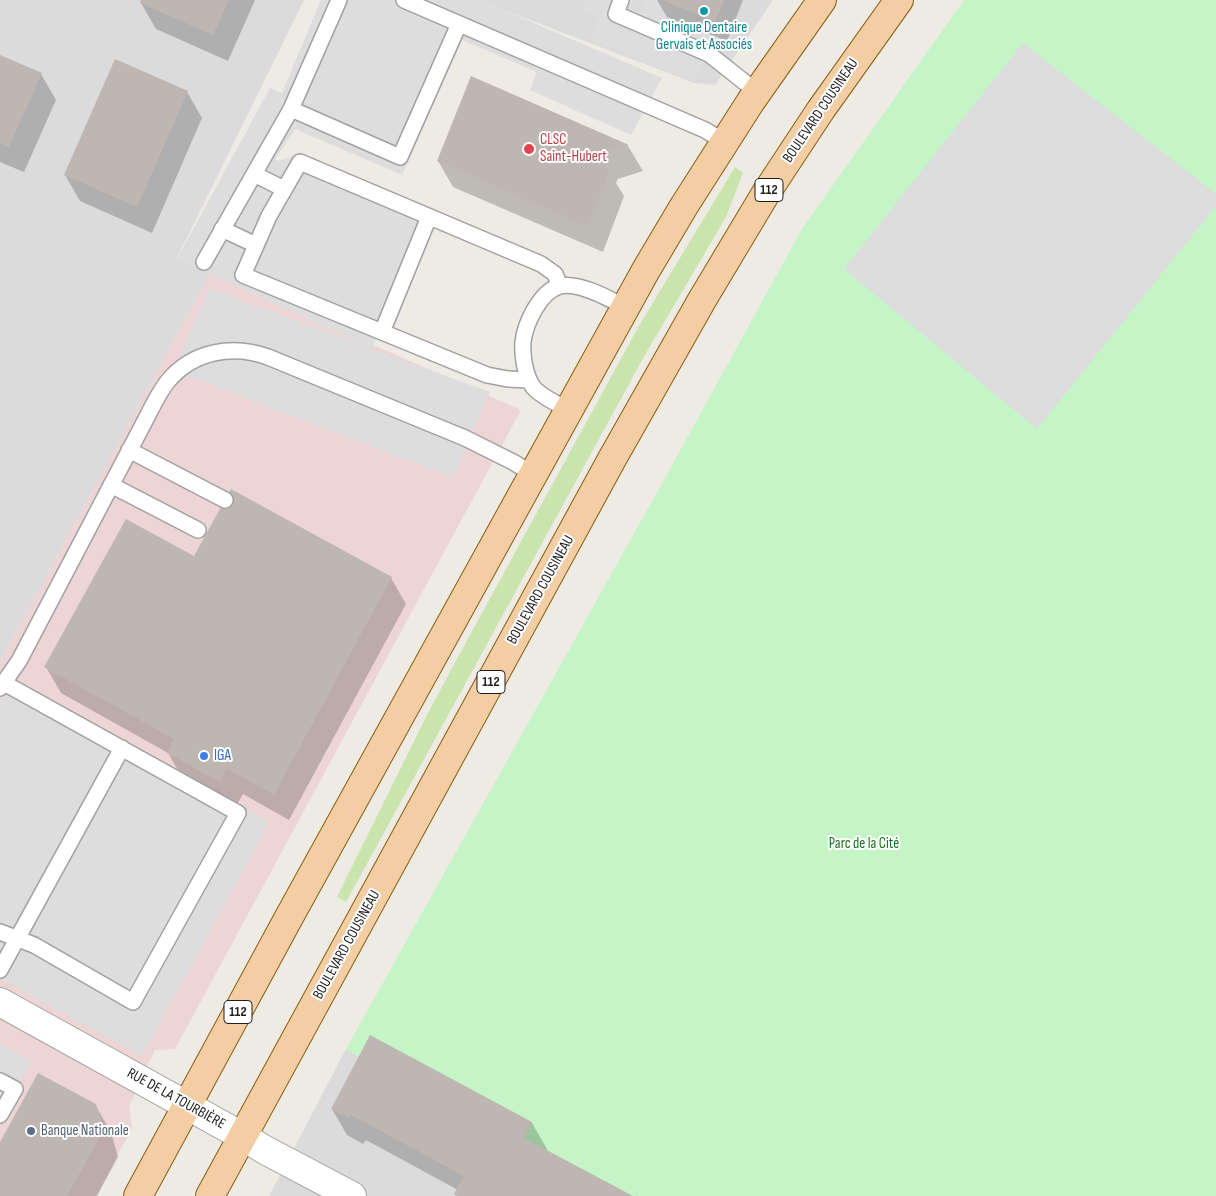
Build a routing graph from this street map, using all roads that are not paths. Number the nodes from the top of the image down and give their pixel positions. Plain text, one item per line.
1 (339, 0) edge
2 (404, 0) edge
3 (621, 0) edge
4 (822, 0) edge
5 (899, 0) edge
6 (459, 24) junction
7 (757, 92) junction
8 (291, 109) junction
9 (725, 142) junction
10 (254, 174) junction
11 (284, 189) junction
12 (429, 217) junction
13 (222, 229) junction
14 (256, 245) junction
15 (204, 262) dead end
16 (560, 286) junction
17 (625, 307) junction
18 (382, 332) junction
19 (529, 380) junction
20 (568, 410) junction
21 (129, 450) junction
22 (533, 474) junction
23 (111, 485) junction
24 (225, 500) dead end
25 (198, 530) dead end
26 (2, 685) edge
27 (122, 748) junction
28 (0, 932) edge
29 (17, 939) junction
30 (0, 970) edge
31 (0, 1002) edge
32 (0, 1081) edge
33 (188, 1106) junction
34 (0, 1115) edge
35 (242, 1136) junction
36 (138, 1196) edge
37 (210, 1196) edge
38 (352, 1196) edge

1 - 8 lane
2 - 6 lane
3 - 7 lane
4 - 7 main road, 112
5 - 35 main road, BOULEVARD COUSINEAU / 112
6 - 8 lane
6 - 9 lane
7 - 9 main road, 112
8 - 10 lane
9 - 17 main road, 112
10 - 11 lane
10 - 13 lane
11 - 12 lane
11 - 14 lane
12 - 16 lane
12 - 18 lane
13 - 14 lane
13 - 15 lane
14 - 18 lane
16 - 17 lane
16 - 19 lane
17 - 20 main road, 112
18 - 19 lane
19 - 20 lane
20 - 22 main road, 112
21 - 22 lane
21 - 23 lane
21 - 24 lane
22 - 33 main road, 112
23 - 25 lane
23 - 26 lane
26 - 27 lane
27 - 29 lane
27 - 29 lane
28 - 29 lane
29 - 30 lane
31 - 33 street, RUE DE LA TOURBIÈRE
32 - 34 lane
33 - 35 street, RUE DE LA TOURBIÈRE
33 - 36 main road, 112
35 - 37 main road, BOULEVARD COUSINEAU / 112
35 - 38 street, RUE DE LA TOURBIÈRE

